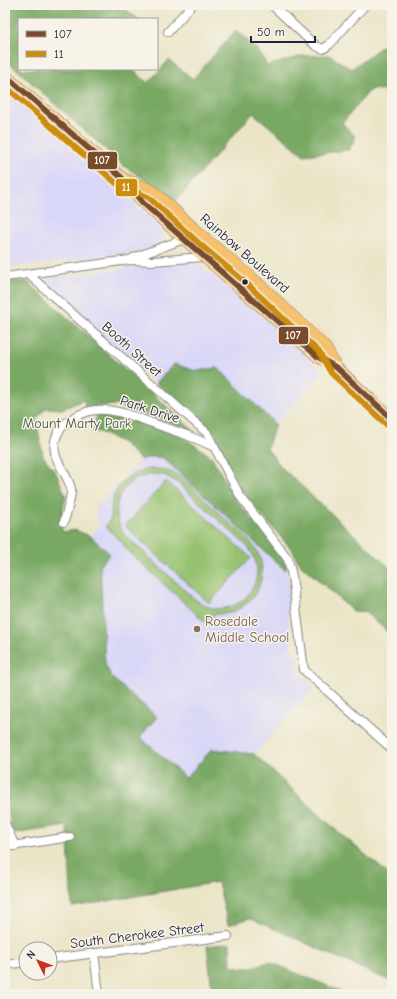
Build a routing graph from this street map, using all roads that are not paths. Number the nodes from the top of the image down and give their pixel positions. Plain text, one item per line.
1 (192, 5) edge
2 (272, 5) edge
3 (364, 5) edge
4 (168, 32) dead end
5 (5, 75) edge
6 (121, 177) junction
7 (184, 239) junction
8 (207, 240) junction
9 (203, 257) junction
10 (129, 260) junction
11 (28, 274) junction
12 (5, 277) edge
13 (337, 368) junction
14 (392, 419) edge
15 (214, 447) junction
16 (64, 522) dead end
17 (392, 749) edge
18 (5, 824) edge
19 (70, 837) dead end
20 (15, 846) junction
21 (5, 847) edge
22 (228, 936) dead end
23 (94, 953) junction
24 (58, 958) edge
25 (18, 963) edge
26 (5, 965) edge
27 (100, 994) edge

1 - 4 street
2 - 3 street
5 - 6 main road, Rainbow Boulevard
6 - 7 main road, Rainbow Boulevard
6 - 8 main road, Rainbow Boulevard
7 - 8 street
7 - 9 main road, Rainbow Boulevard
7 - 10 street
8 - 13 main road, Rainbow Boulevard
9 - 10 street
9 - 13 main road, Rainbow Boulevard
10 - 11 street
11 - 12 street
11 - 15 street, Booth Street
13 - 14 main road, Rainbow Boulevard
15 - 16 street, Park Drive
15 - 17 street, Booth Street
18 - 20 street
19 - 20 street
20 - 21 street
22 - 23 street, South Cherokee Street
23 - 24 street, South Cherokee Street
23 - 27 street
25 - 26 street

